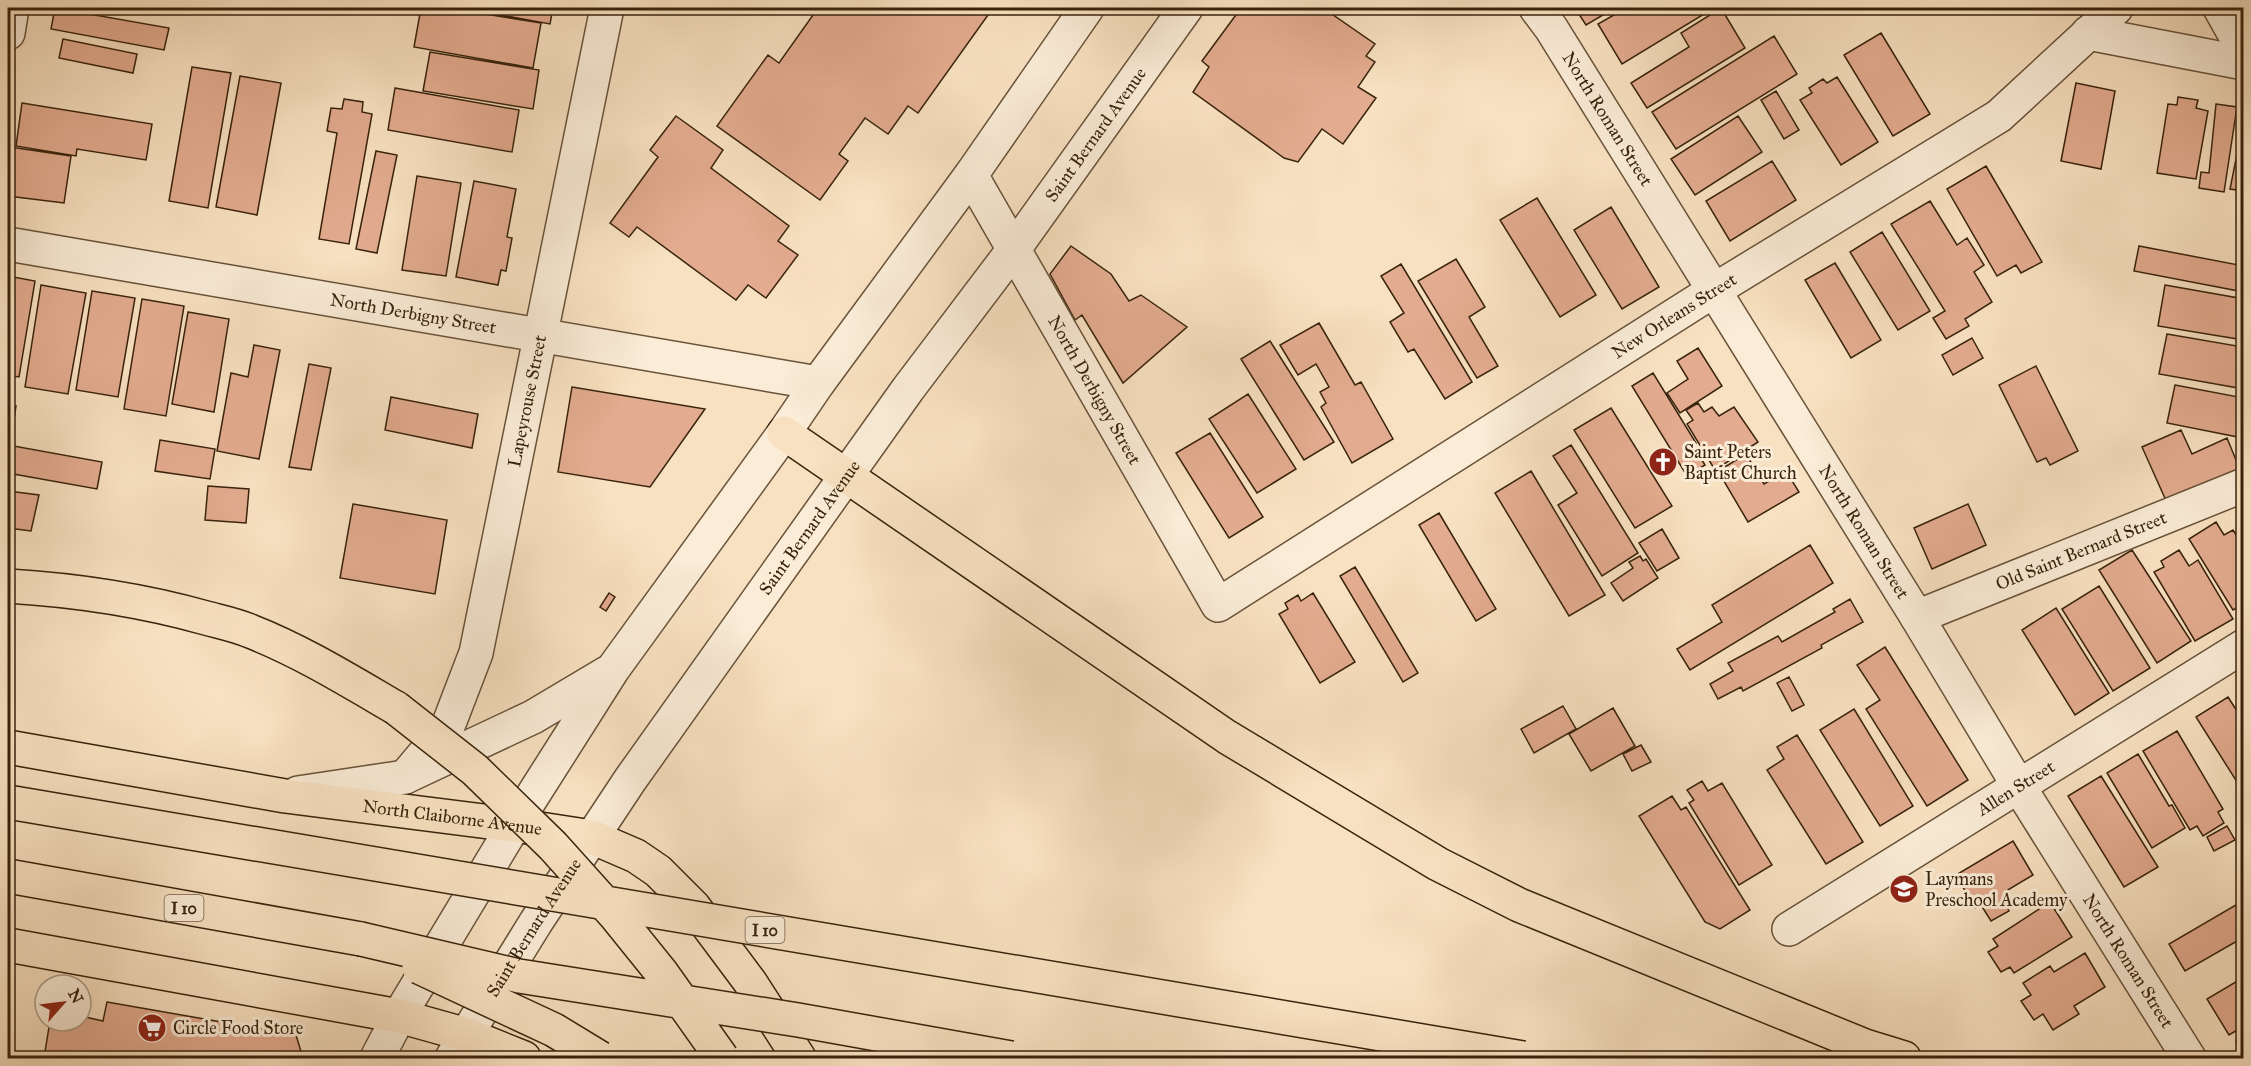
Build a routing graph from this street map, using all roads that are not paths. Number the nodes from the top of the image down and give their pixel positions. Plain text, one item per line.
1 (12, 8) edge
2 (607, 8) edge
3 (1087, 8) edge
4 (1186, 8) edge
5 (1536, 8) edge
6 (2116, 8) edge
7 (2220, 8) edge
8 (8, 33) edge
9 (2088, 33) junction
10 (2244, 51) edge
11 (2244, 63) edge
12 (971, 174) junction
13 (8, 244) edge
14 (1014, 249) junction
15 (1713, 291) junction
16 (541, 334) junction
17 (818, 383) junction
18 (784, 433) junction
19 (845, 476) junction
20 (2244, 484) edge
21 (8, 586) edge
22 (1218, 605) joint
23 (1917, 616) junction
24 (2244, 646) edge
25 (613, 669) junction
26 (8, 747) edge
27 (405, 777) junction
28 (2018, 785) junction
29 (285, 796) junction
30 (8, 802) edge
31 (514, 825) junction
32 (592, 837) junction
33 (8, 876) edge
34 (1789, 929) dead end
35 (361, 939) junction
36 (8, 945) edge
37 (399, 1016) junction
38 (459, 1047) edge
39 (377, 1059) edge
40 (524, 1059) edge
41 (600, 1059) edge
42 (722, 1059) edge
43 (800, 1059) edge
44 (1011, 1059) edge
45 (1523, 1059) edge
46 (1904, 1059) edge
47 (2189, 1059) edge

1 - 8 street
2 - 16 street, Lapeyrouse Street
3 - 12 street
4 - 14 street, Saint Bernard Avenue
5 - 15 street, North Roman Street
6 - 9 street, New Orleans Street
7 - 10 street
9 - 11 street
9 - 15 street, New Orleans Street
12 - 14 street, North Derbigny Street
12 - 17 street
13 - 16 street, North Derbigny Street
14 - 19 street, Saint Bernard Avenue
14 - 22 street, North Derbigny Street
15 - 22 street, New Orleans Street
15 - 23 street, North Roman Street
16 - 17 street, North Derbigny Street
16 - 27 street, Lapeyrouse Street
17 - 18 street
18 - 19 main road
18 - 25 street
19 - 32 street, Saint Bernard Avenue
19 - 46 main road
20 - 23 street, Old Saint Bernard Street
21 - 42 main road, bridge
23 - 28 street, North Roman Street
24 - 28 street, Allen Street
25 - 27 street
25 - 31 street
26 - 29 main road, North Claiborne Avenue
27 - 29 street
28 - 34 street, Allen Street
28 - 47 street, North Roman Street
29 - 31 main road, North Claiborne Avenue
30 - 45 main road, I 10, bridge
31 - 32 main road, North Claiborne Avenue
31 - 37 street
32 - 38 street, Saint Bernard Avenue
32 - 43 main road, North Claiborne Avenue
33 - 35 main road, I 10
35 - 41 main road, bridge
35 - 44 main road, I 10, bridge
36 - 37 main road
37 - 38 main road
37 - 39 street
38 - 40 main road

